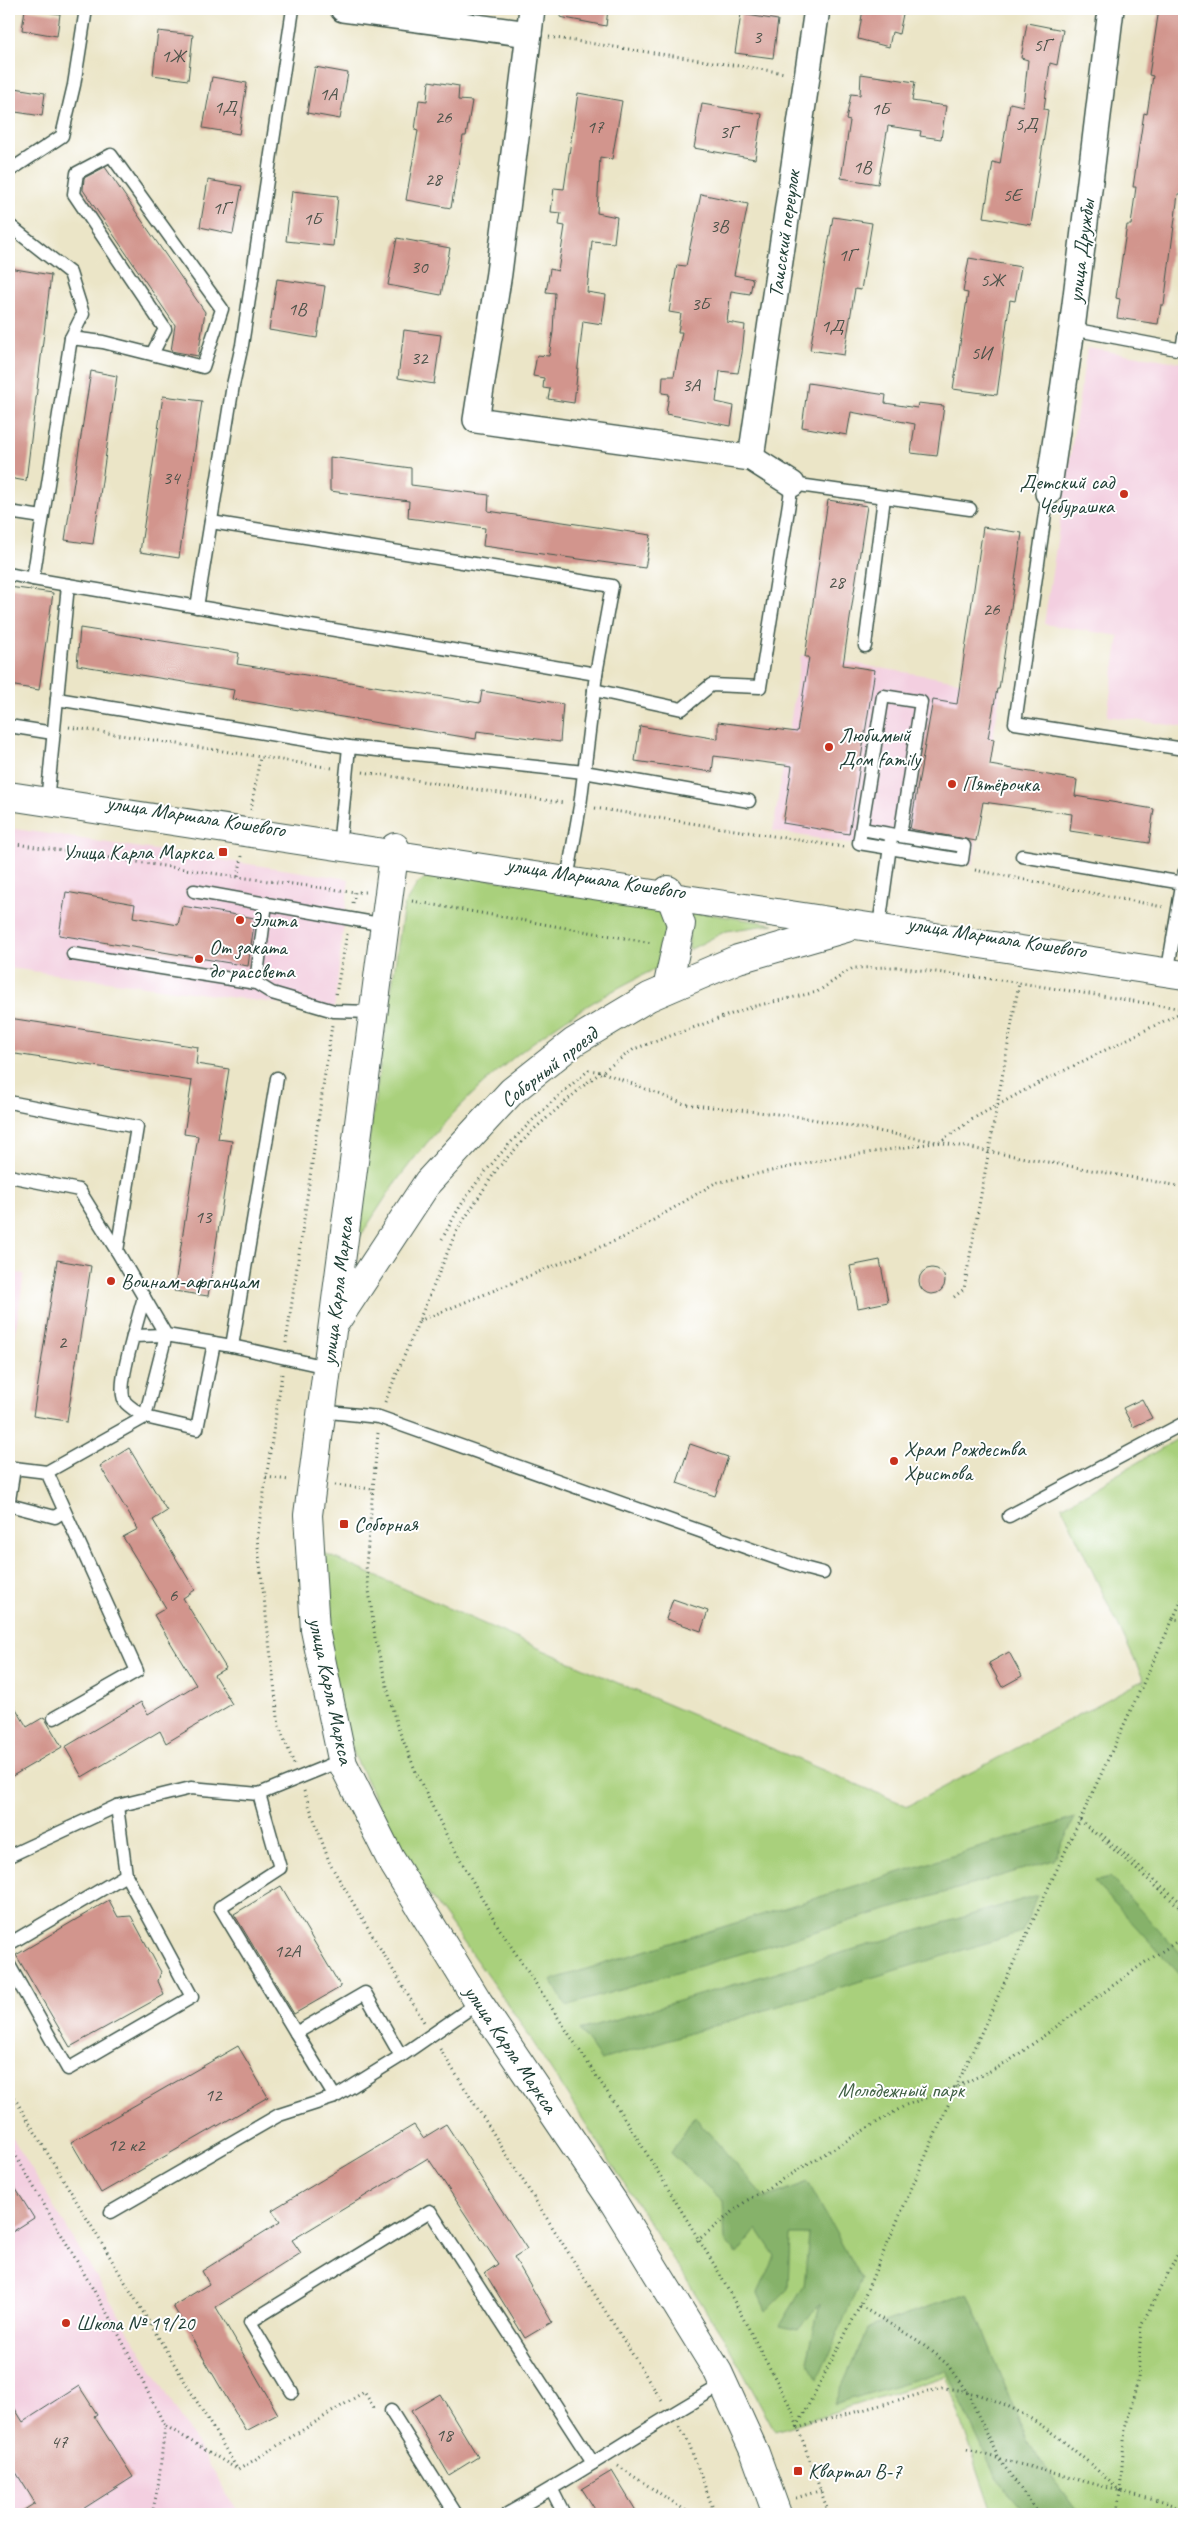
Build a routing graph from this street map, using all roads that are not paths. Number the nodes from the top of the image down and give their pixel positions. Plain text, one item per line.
1 (86, 9) edge
2 (293, 9) edge
3 (532, 9) edge
4 (817, 9) edge
5 (1111, 9) edge
6 (352, 10) edge
7 (529, 34) junction
8 (9, 171) edge
9 (9, 225) edge
10 (1072, 329) junction
11 (71, 338) junction
12 (1184, 346) edge
13 (152, 354) dead end
14 (751, 458) junction
15 (792, 484) junction
16 (1048, 493) joint
17 (884, 498) junction
18 (970, 509) dead end
19 (9, 512) edge
20 (42, 517) junction
21 (211, 522) junction
22 (9, 574) edge
23 (33, 578) junction
24 (68, 585) junction
25 (198, 607) junction
26 (865, 646) dead end
27 (596, 674) junction
28 (594, 690) junction
29 (57, 699) junction
30 (9, 726) edge
31 (54, 733) junction
32 (349, 747) junction
33 (1184, 749) edge
34 (584, 772) junction
35 (9, 788) edge
36 (9, 796) edge
37 (48, 798) junction
38 (748, 801) dead end
39 (248, 828) junction
40 (862, 829) junction
41 (896, 835) junction
42 (340, 838) junction
43 (890, 848) junction
44 (392, 850) junction
45 (1022, 856) dead end
46 (568, 874) junction
47 (1183, 878) edge
48 (194, 890) dead end
49 (670, 894) junction
50 (266, 903) junction
51 (868, 921) junction
52 (382, 924) junction
53 (73, 954) dead end
54 (1179, 968) edge
55 (256, 982) junction
56 (667, 989) junction
57 (371, 1012) junction
58 (277, 1078) dead end
59 (9, 1102) edge
60 (9, 1176) edge
61 (117, 1251) junction
62 (144, 1298) junction
63 (330, 1330) junction
64 (166, 1335) junction
65 (133, 1336) junction
66 (214, 1343) junction
67 (232, 1346) junction
68 (325, 1367) junction
69 (320, 1411) junction
70 (146, 1418) junction
71 (1184, 1423) edge
72 (47, 1472) junction
73 (9, 1500) edge
74 (9, 1506) edge
75 (64, 1510) junction
76 (1009, 1516) dead end
77 (823, 1573) dead end
78 (54, 1718) dead end
79 (336, 1763) junction
80 (259, 1794) junction
81 (117, 1806) junction
82 (11, 1851) edge
83 (126, 1875) junction
84 (9, 1944) edge
85 (9, 1966) edge
86 (472, 2007) junction
87 (296, 2033) junction
88 (401, 2056) junction
89 (335, 2098) junction
90 (111, 2212) dead end
91 (715, 2389) junction
92 (292, 2392) dead end
93 (385, 2414) road end
94 (593, 2462) junction
95 (552, 2490) junction
96 (456, 2514) edge
97 (507, 2514) edge
98 (564, 2514) edge
99 (766, 2514) edge
100 (777, 2514) edge

1 - 8 lane
2 - 21 lane
3 - 7 street
4 - 14 street, Таисский переулок
5 - 10 street, улица Дружбы
6 - 7 street
7 - 14 street
9 - 11 lane
10 - 12 lane
10 - 16 street, улица Дружбы
11 - 13 lane
11 - 20 lane
14 - 15 street
15 - 17 lane
15 - 28 lane
16 - 33 lane
17 - 18 lane
17 - 26 lane
19 - 20 lane
20 - 23 lane
21 - 25 lane
21 - 27 lane
22 - 23 lane
23 - 24 lane
24 - 25 lane
24 - 29 lane
25 - 27 lane
27 - 28 lane
28 - 34 lane
29 - 31 lane
29 - 32 lane
30 - 31 lane
31 - 37 lane
32 - 34 lane
32 - 42 lane
34 - 38 lane
34 - 46 lane
35 - 37 street, улица Маршала Кошевого
36 - 37 street
37 - 39 street, улица Маршала Кошевого
39 - 42 street, улица Маршала Кошевого
39 - 44 street
40 - 41 lane
40 - 41 lane
40 - 43 lane
41 - 43 lane
41 - 43 lane
42 - 44 street, улица Маршала Кошевого
43 - 51 lane
44 - 46 street, улица Маршала Кошевого
44 - 49 street
44 - 52 street, улица Карла Маркса
45 - 47 lane
46 - 49 street, улица Маршала Кошевого
47 - 54 lane
48 - 50 lane
49 - 51 street, улица Маршала Кошевого
49 - 56 street
50 - 52 lane
50 - 55 lane
51 - 54 street, улица Маршала Кошевого
51 - 56 street, Соборный проезд
52 - 57 street, улица Карла Маркса
53 - 55 lane
55 - 57 lane
56 - 63 street, Соборный проезд
57 - 63 street, улица Карла Маркса
58 - 67 lane
59 - 61 lane
60 - 61 lane
61 - 62 lane
62 - 64 lane
62 - 65 lane
63 - 68 street, улица Карла Маркса
64 - 65 lane
64 - 66 lane
64 - 70 lane
65 - 70 lane
66 - 67 lane
66 - 70 lane
67 - 68 lane
68 - 69 street, улица Карла Маркса
69 - 77 lane
69 - 79 street
69 - 100 street, улица Карла Маркса
70 - 72 lane
71 - 76 lane
72 - 73 lane
72 - 75 lane
74 - 75 lane
75 - 78 lane
79 - 80 lane
79 - 86 street
80 - 81 lane
80 - 87 lane
81 - 82 lane
81 - 83 lane
83 - 84 lane
83 - 85 lane
86 - 88 lane
86 - 91 street
87 - 88 lane
87 - 89 lane
88 - 89 lane
89 - 90 lane
91 - 94 lane
91 - 99 street
92 - 94 lane
93 - 96 lane
94 - 95 lane
95 - 97 lane
95 - 98 lane

